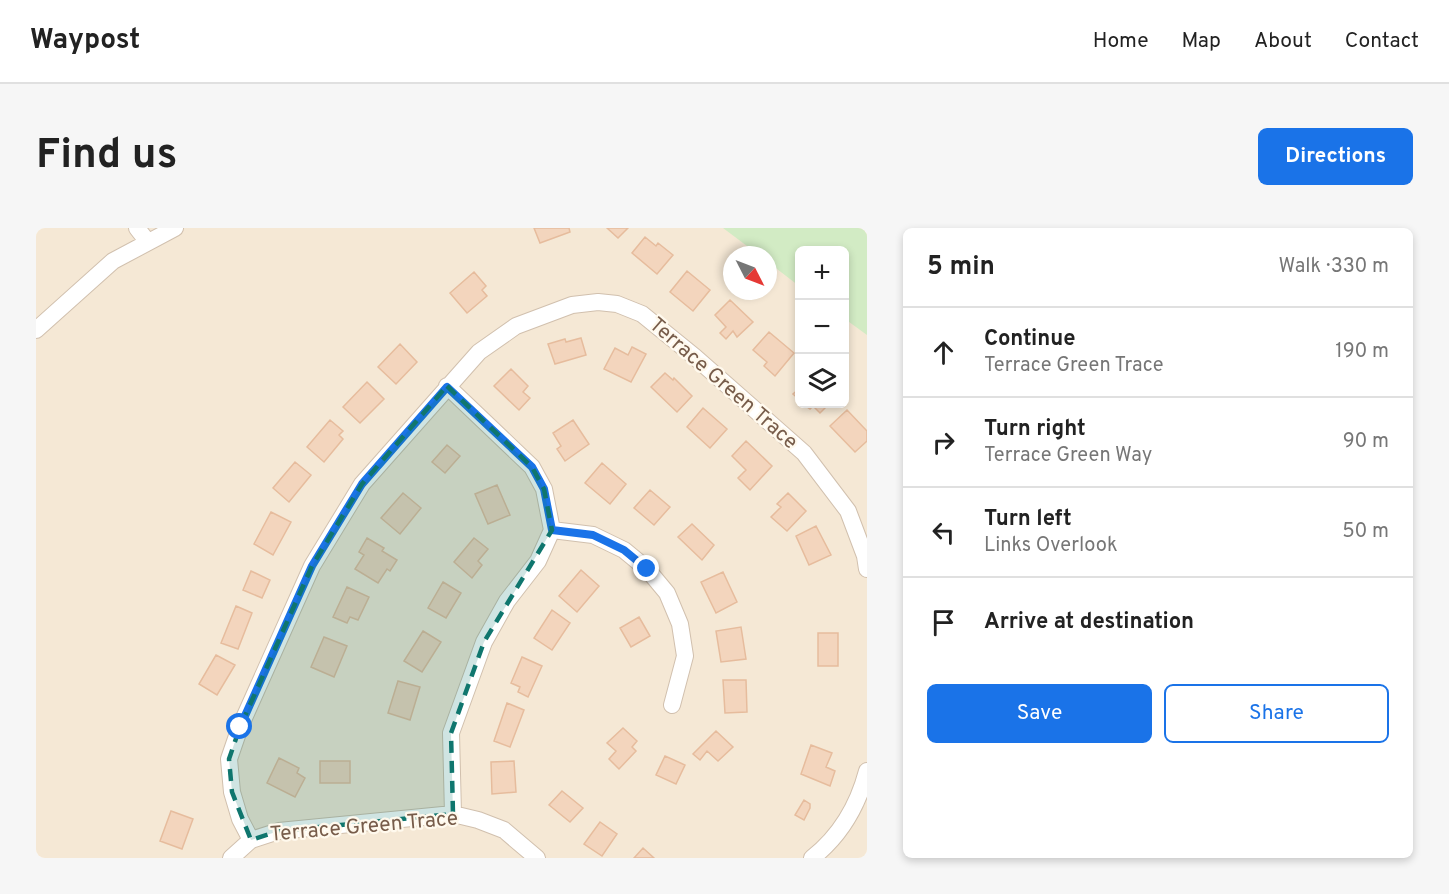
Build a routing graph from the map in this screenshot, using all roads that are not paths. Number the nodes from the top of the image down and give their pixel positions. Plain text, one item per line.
1 (175, 228) edge
2 (142, 235) edge
3 (36, 330) edge
4 (447, 387) junction
5 (552, 530) junction
6 (866, 560) edge
7 (672, 705) dead end
8 (867, 771) edge
9 (453, 814) junction
10 (251, 840) junction
11 (231, 858) edge
12 (537, 858) edge
13 (812, 858) edge

1 - 2 street
2 - 3 street
4 - 5 street
4 - 6 street, Terrace Green Trace
4 - 10 street, Terrace Green Trace
5 - 7 street
5 - 9 street
8 - 13 street
9 - 10 street, Terrace Green Trace
9 - 12 street, Terrace Green Trace
10 - 11 street, Terrace Green Trace

